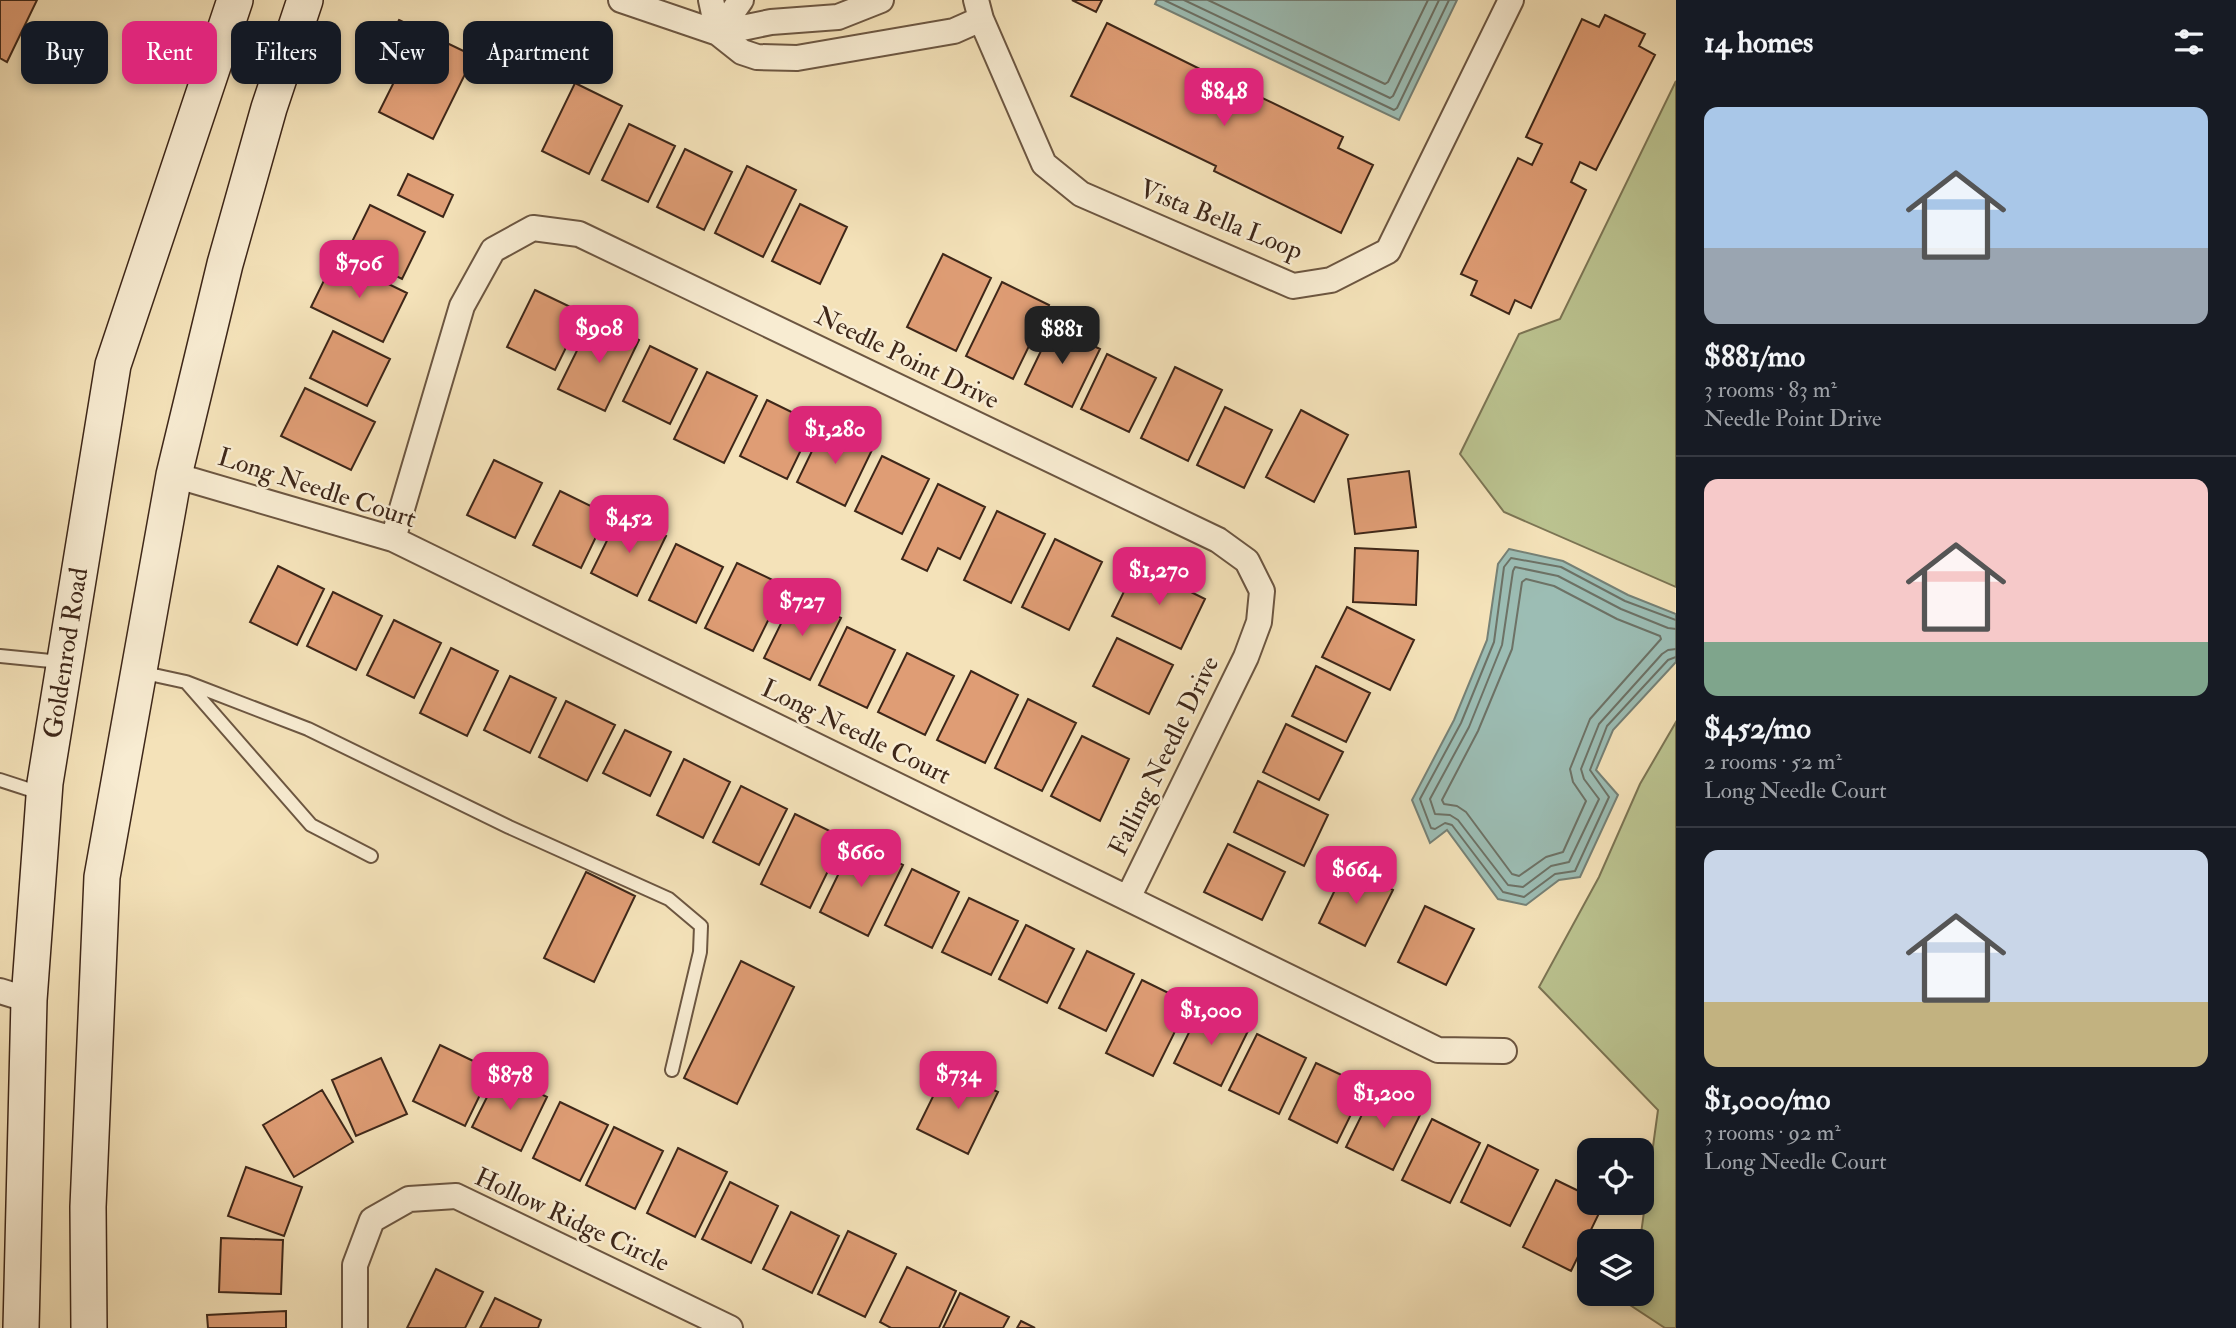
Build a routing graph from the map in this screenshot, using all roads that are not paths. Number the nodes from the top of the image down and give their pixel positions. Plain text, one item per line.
1 (235, 0) edge
2 (305, 0) edge
3 (621, 0) edge
4 (711, 0) edge
5 (741, 0) edge
6 (881, 0) edge
7 (1511, 0) edge
8 (978, 9) edge
9 (718, 33) junction
10 (174, 475) junction
11 (393, 539) junction
12 (1247, 561) joint
13 (0, 656) edge
14 (65, 662) junction
15 (139, 672) junction
16 (186, 682) junction
17 (0, 780) edge
18 (45, 794) junction
19 (371, 856) dead end
20 (1128, 898) junction
21 (14, 996) edge
22 (1504, 1051) dead end
23 (672, 1070) dead end
24 (21, 1328) edge
25 (89, 1328) edge
26 (355, 1328) edge
27 (730, 1328) edge

1 - 14 main road, Goldenrod Road
2 - 10 main road
3 - 9 street, Vista Bella Loop
4 - 9 street
5 - 9 street
6 - 9 street
7 - 8 street, Vista Bella Loop
8 - 9 street, Vista Bella Loop
10 - 11 street, Long Needle Court
10 - 15 main road
11 - 12 street, Needle Point Drive
11 - 20 street, Long Needle Court
12 - 20 street, Falling Needle Drive
13 - 14 lane
14 - 18 main road, Goldenrod Road
15 - 16 lane
15 - 25 main road
16 - 19 lane
16 - 23 lane
17 - 18 lane
18 - 21 main road, Goldenrod Road
20 - 22 street, Long Needle Court
21 - 24 main road, Goldenrod Road
26 - 27 street, Hollow Ridge Circle

